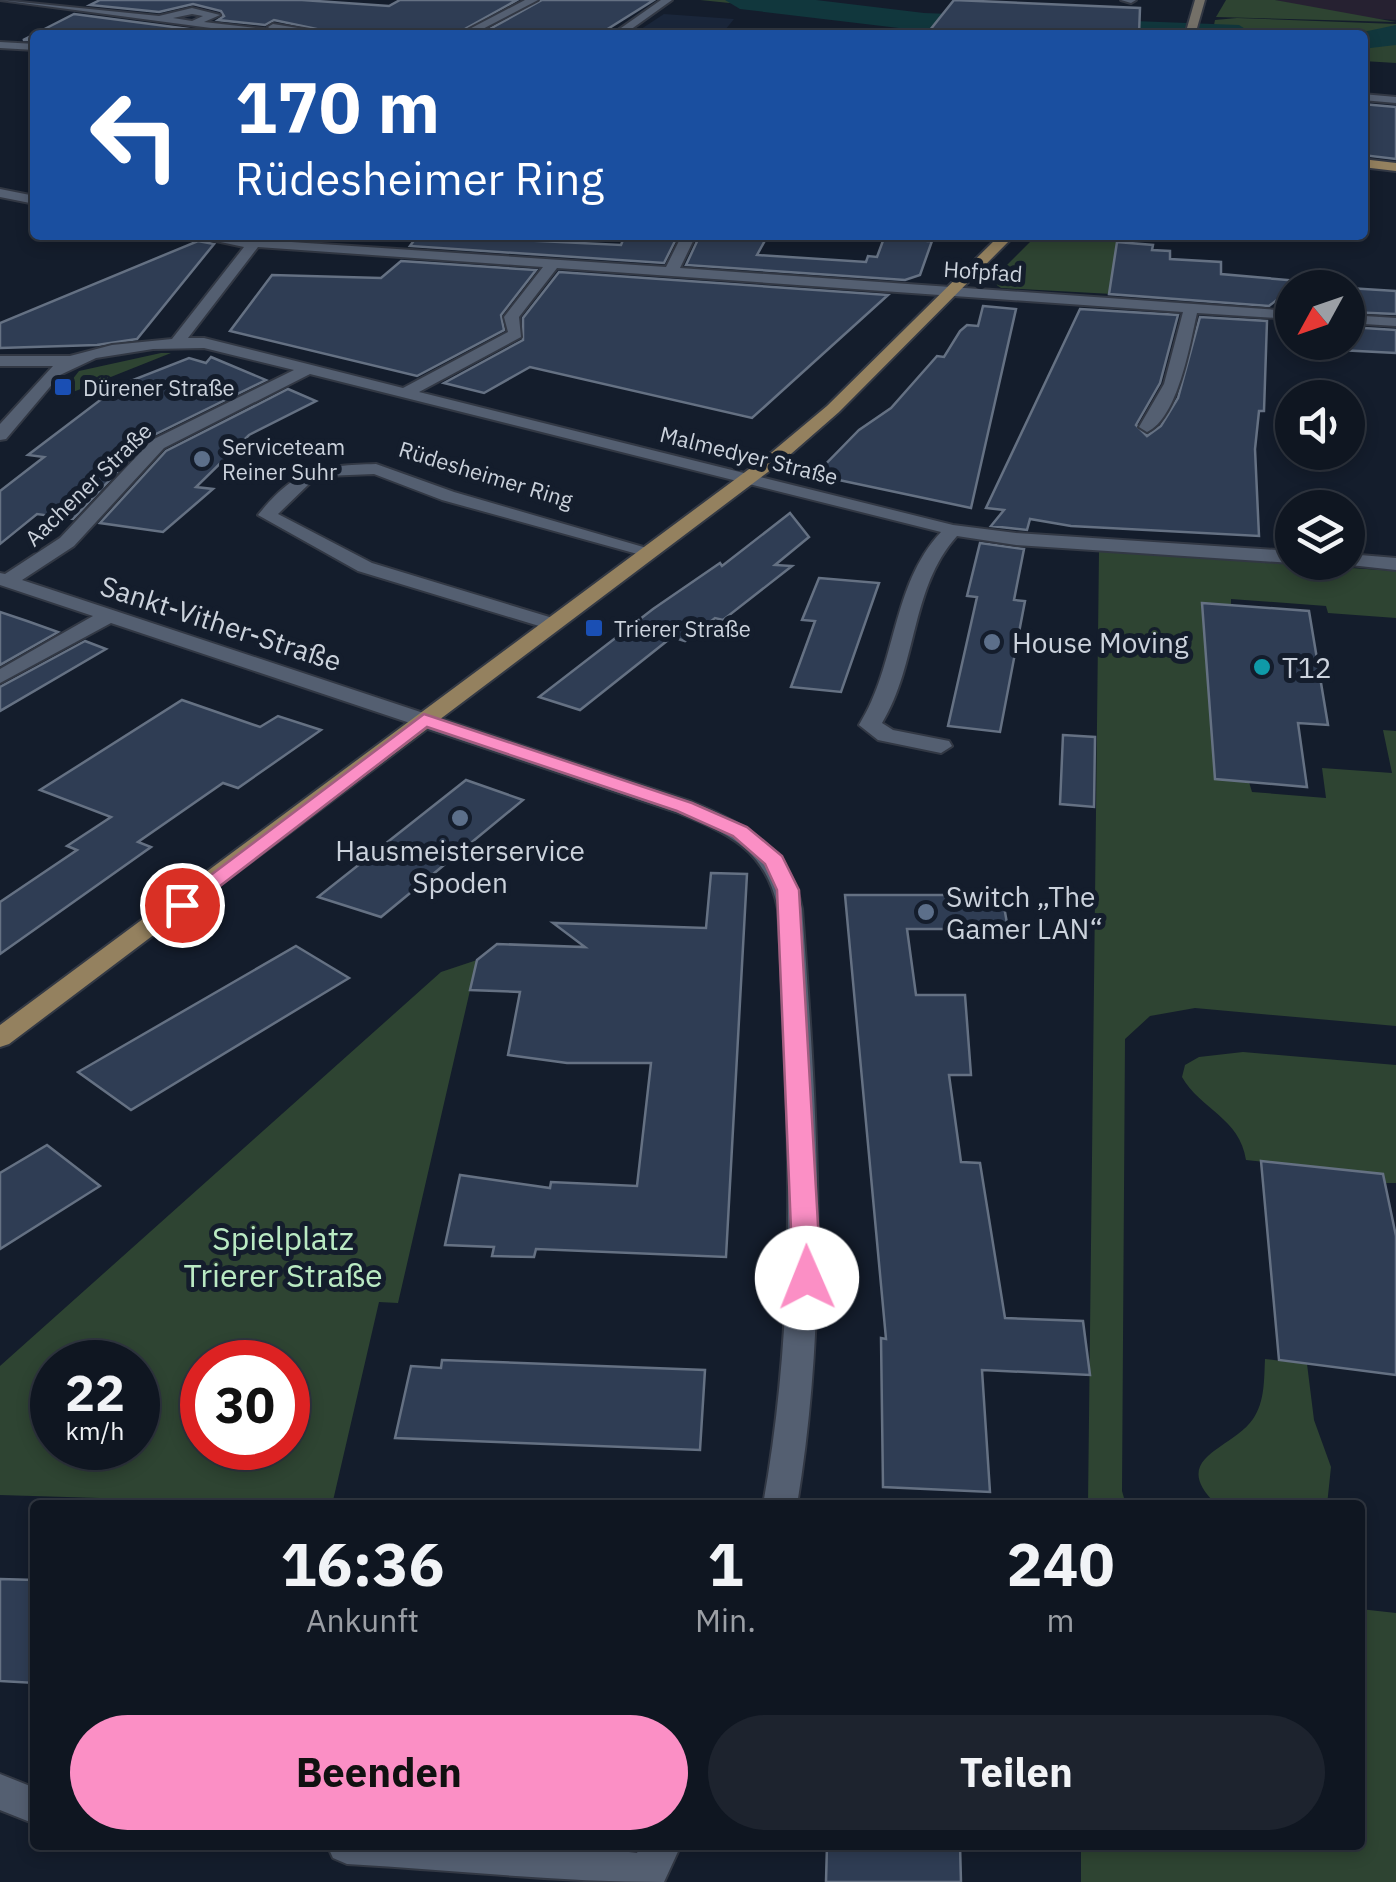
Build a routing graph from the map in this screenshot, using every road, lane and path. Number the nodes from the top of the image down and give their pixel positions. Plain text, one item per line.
1 (2, 0) edge
2 (43, 0) edge
3 (533, 0) edge
4 (667, 0) edge
5 (1200, 0) edge
6 (215, 9) edge
7 (180, 12) junction
8 (163, 19) junction
9 (196, 22) junction
10 (256, 30) edge
11 (266, 30) edge
12 (473, 30) edge
13 (623, 30) edge
14 (1191, 30) edge
15 (0, 44) edge
16 (30, 47) edge
17 (1368, 98) edge
18 (1396, 100) edge
19 (1368, 164) edge
20 (1396, 167) edge
21 (0, 193) edge
22 (30, 199) edge
23 (232, 240) edge
24 (376, 240) edge
25 (686, 240) edge
26 (1003, 240) edge
27 (254, 243) junction
28 (367, 251) junction
29 (554, 264) junction
30 (670, 272) junction
31 (952, 291) junction
32 (1190, 308) junction
33 (1275, 314) edge
34 (1365, 320) edge
35 (1396, 322) edge
36 (177, 342) junction
37 (0, 361) edge
38 (70, 361) junction
39 (308, 369) junction
40 (405, 393) junction
41 (1147, 427) dead end
42 (0, 435) edge
43 (750, 478) junction
44 (953, 530) junction
45 (648, 551) junction
46 (1275, 556) edge
47 (1365, 561) edge
48 (1396, 564) edge
49 (4, 580) edge
50 (110, 616) junction
51 (549, 623) junction
52 (0, 678) edge
53 (424, 720) junction
54 (940, 746) dead end
55 (0, 1038) edge
56 (781, 1500) edge
57 (0, 1792) edge
58 (30, 1804) edge
59 (435, 1850) edge
60 (651, 1867) edge

1 - 8 street
2 - 7 street
3 - 12 street
4 - 13 street
5 - 14 main road
6 - 7 street
6 - 9 street
6 - 11 street
7 - 8 street
8 - 9 street
9 - 10 street
15 - 16 street
17 - 18 street
19 - 20 main road
21 - 22 street
23 - 27 street, Hofpfad
24 - 28 street
25 - 30 street
26 - 31 main road
27 - 28 street, Hofpfad
27 - 36 street
28 - 29 street, Hofpfad
29 - 30 street, Hofpfad
29 - 40 street
30 - 31 street, Hofpfad
31 - 32 street, Hofpfad
31 - 43 main road
32 - 33 street, Hofpfad
32 - 41 street
34 - 35 street
36 - 38 street
36 - 39 street, Malmedyer Straße
37 - 38 street
38 - 42 street
39 - 40 street, Malmedyer Straße
39 - 49 street, Aachener Straße
40 - 43 street, Malmedyer Straße
43 - 44 street, Malmedyer Straße
43 - 45 main road
44 - 46 street, Malmedyer Straße
44 - 54 street
45 - 51 main road
45 - 51 street, Rüdesheimer Ring
47 - 48 street
49 - 50 street, Sankt-Vither-Straße
50 - 52 street
50 - 53 street, Sankt-Vither-Straße
51 - 53 main road
53 - 55 main road
53 - 56 street
57 - 58 street
59 - 60 street

